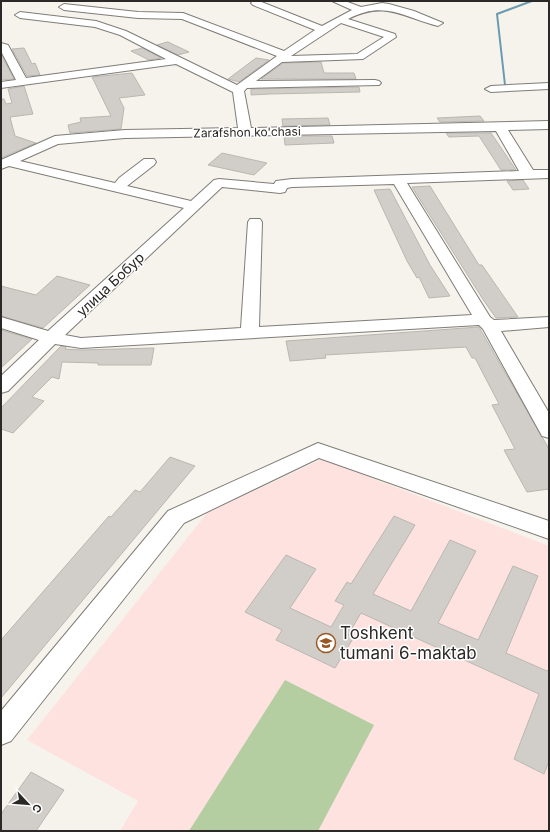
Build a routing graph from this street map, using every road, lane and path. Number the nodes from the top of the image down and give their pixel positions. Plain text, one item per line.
1 (337, 1) edge
2 (256, 3) dead end
3 (64, 7) dead end
4 (360, 10) junction
5 (20, 15) dead end
6 (342, 20) junction
7 (438, 23) dead end
8 (321, 29) junction
9 (1, 46) edge
10 (282, 57) junction
11 (177, 61) junction
12 (23, 82) junction
13 (375, 83) dead end
14 (1, 85) edge
15 (549, 86) edge
16 (241, 88) junction
17 (491, 89) dead end
18 (549, 125) edge
19 (500, 127) junction
20 (245, 132) junction
21 (149, 162) dead end
22 (4, 164) edge
23 (528, 174) junction
24 (549, 174) edge
25 (399, 180) junction
26 (119, 188) junction
27 (195, 206) junction
28 (255, 222) dead end
29 (1, 322) edge
30 (549, 322) edge
31 (487, 323) junction
32 (250, 334) junction
33 (51, 338) junction
34 (1, 387) edge
35 (549, 431) edge
36 (549, 530) edge
37 (1, 732) edge

1 - 4 street
2 - 8 street
3 - 10 street
4 - 6 street
4 - 7 street
5 - 11 street
6 - 8 street
6 - 10 street
8 - 10 street
9 - 12 street
10 - 16 street
11 - 12 street
11 - 16 street
12 - 14 street
13 - 16 street
15 - 17 street
16 - 20 street
18 - 19 street, Zarafshon ko'chasi
19 - 20 street, Zarafshon ko'chasi
19 - 23 street
20 - 22 street, Zarafshon ko'chasi
21 - 26 street
22 - 26 street
23 - 24 street
23 - 25 street
25 - 27 street, улица Бобур
25 - 31 street
26 - 27 street
27 - 33 street, улица Бобур
28 - 32 street
29 - 33 street
30 - 31 street
31 - 32 street
31 - 35 street
32 - 33 street
33 - 34 street, улица Бобур
36 - 37 street

